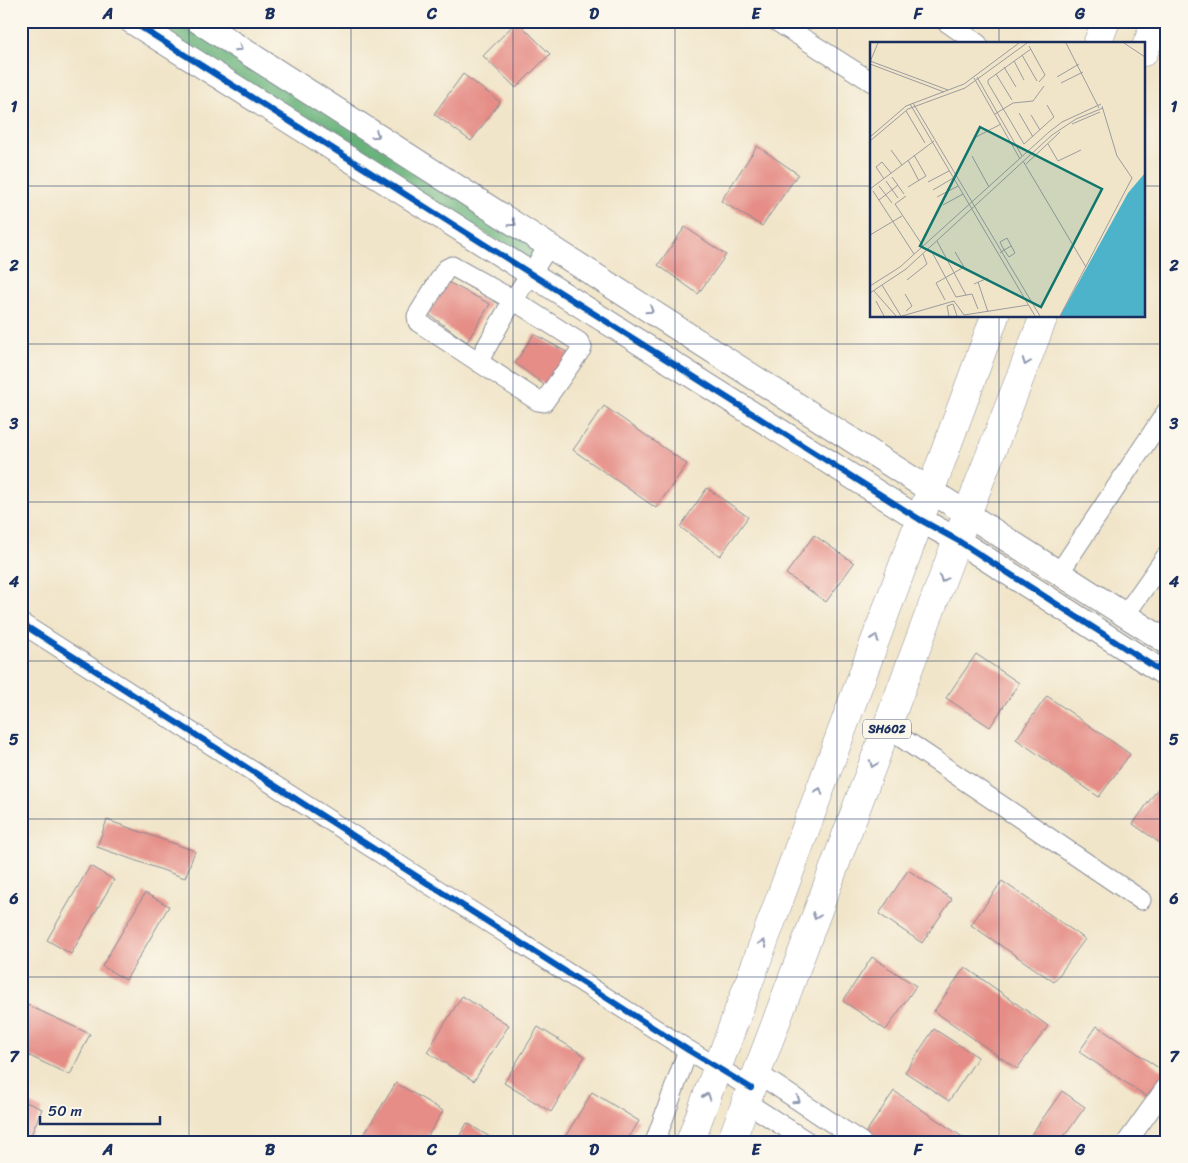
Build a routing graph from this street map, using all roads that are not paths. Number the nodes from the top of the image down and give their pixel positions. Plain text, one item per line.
1 (131, 21) edge
2 (198, 21) edge
3 (776, 21) edge
4 (945, 21) edge
5 (1106, 21) edge
6 (1156, 21) edge
7 (975, 42) edge
8 (1098, 42) edge
9 (1146, 47) edge
10 (870, 81) edge
11 (549, 246) junction
12 (530, 274) junction
13 (513, 300) junction
14 (994, 318) edge
15 (1043, 318) edge
16 (478, 362) junction
17 (1167, 411) edge
18 (930, 490) junction
19 (968, 515) junction
20 (919, 519) junction
21 (957, 540) junction
22 (1167, 555) edge
23 (1059, 573) junction
24 (1125, 616) junction
25 (21, 623) edge
26 (1167, 642) edge
27 (1167, 675) edge
28 (887, 728) junction
29 (1141, 900) dead end
30 (688, 1050) junction
31 (717, 1068) junction
32 (1167, 1086) edge
33 (751, 1087) junction
34 (655, 1142) edge
35 (690, 1142) edge
36 (731, 1142) edge
37 (808, 1142) edge
38 (862, 1142) edge
39 (1127, 1142) edge

1 - 12 street
2 -> 11 street
3 - 10 street
4 - 7 street
5 - 8 main road
6 - 9 main road
11 - 12 street
11 -> 18 street
12 - 13 street
12 - 20 street
13 - 16 street
13 - 16 street
13 - 16 street
14 - 18 main road, SH602
15 -> 19 main road, SH602
17 - 23 street
18 - 19 street
18 - 20 main road, SH602
19 - 21 main road, SH602
19 - 23 street
20 - 21 street
31 -> 20 main road, SH602
21 - 27 street
21 -> 28 main road, SH602
22 - 24 street
23 - 24 street
24 - 26 street
25 - 30 street
28 - 29 street
28 -> 33 main road, SH602
30 - 31 street
30 - 34 street
31 - 33 street
35 -> 31 main road, SH602
32 - 39 street
33 - 36 main road, SH602
33 - 37 street
33 -> 38 street

